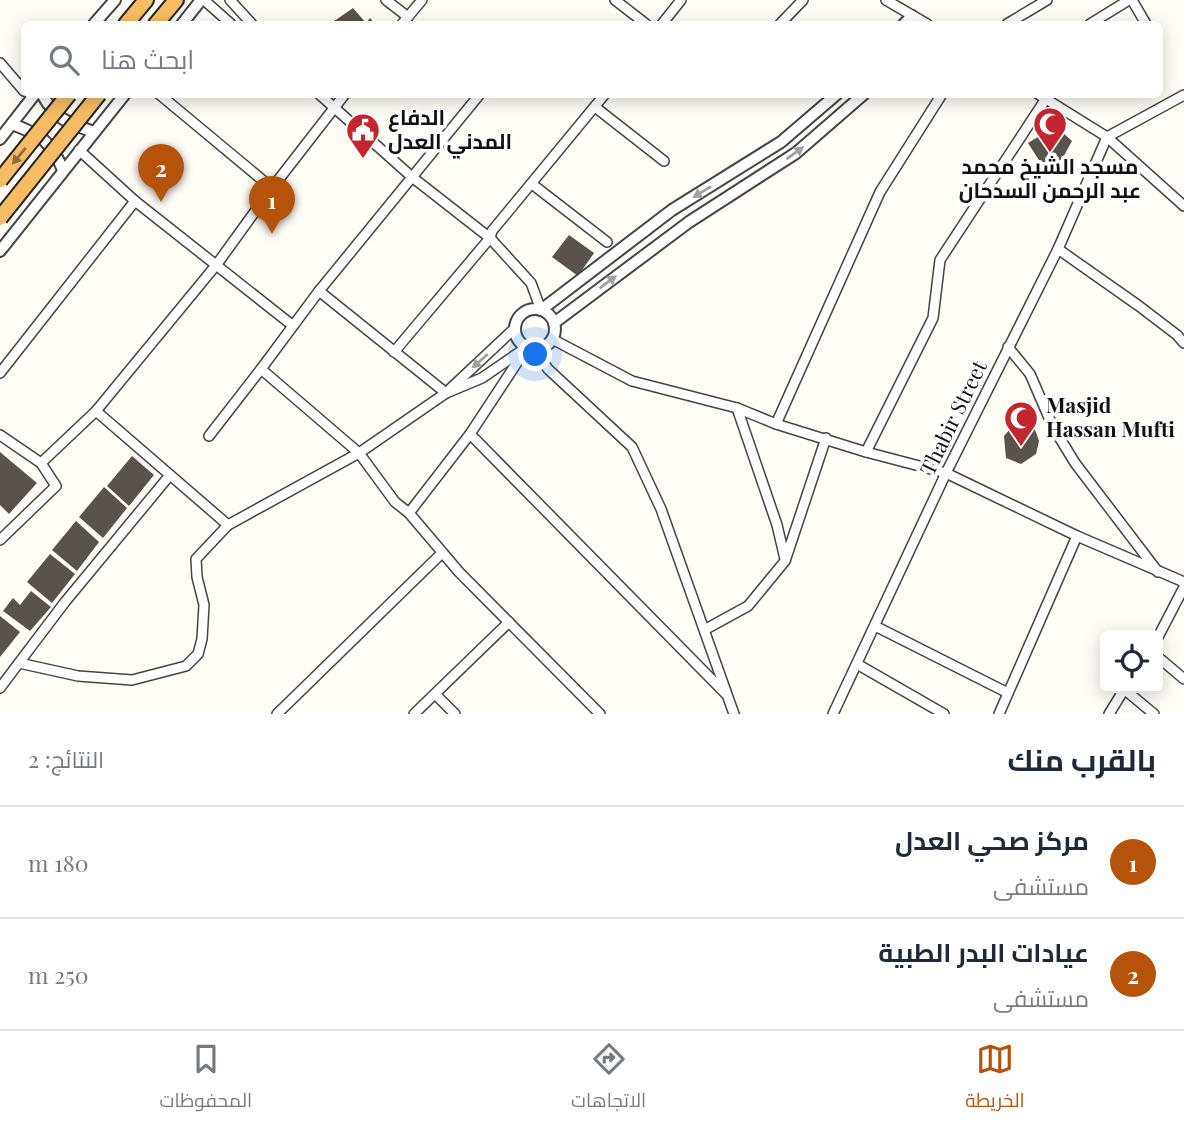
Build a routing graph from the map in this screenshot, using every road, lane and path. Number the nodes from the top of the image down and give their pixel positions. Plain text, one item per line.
1 (115, 0) edge
2 (146, 0) edge
3 (176, 0) edge
4 (203, 0) edge
5 (230, 0) edge
6 (386, 0) edge
7 (422, 0) edge
8 (615, 0) edge
9 (681, 0) edge
10 (803, 0) edge
11 (886, 0) edge
12 (1047, 0) edge
13 (1131, 0) edge
14 (908, 20) edge
15 (97, 21) edge
16 (128, 21) edge
17 (158, 21) edge
18 (185, 21) edge
19 (228, 21) edge
20 (249, 21) edge
21 (405, 21) edge
22 (642, 21) edge
23 (664, 21) edge
24 (783, 21) edge
25 (1012, 21) edge
26 (1095, 21) edge
27 (1144, 21) edge
28 (0, 63) edge
29 (21, 84) edge
30 (1184, 95) edge
31 (30, 98) edge
32 (36, 98) edge
33 (66, 98) edge
34 (96, 98) edge
35 (122, 98) edge
36 (164, 98) edge
37 (322, 98) edge
38 (342, 98) edge
39 (477, 98) edge
40 (602, 98) edge
41 (831, 98) edge
42 (859, 98) edge
43 (939, 98) edge
44 (1040, 98) edge
45 (1043, 98) edge
46 (595, 107) junction
47 (333, 108) junction
48 (12, 124) junction
49 (94, 132) junction
50 (1107, 137) junction
51 (0, 139) edge
52 (79, 150) junction
53 (664, 161) dead end
54 (63, 170) junction
55 (412, 177) junction
56 (0, 180) edge
57 (532, 184) junction
58 (272, 188) junction
59 (135, 201) junction
60 (1184, 206) edge
61 (0, 218) edge
62 (490, 238) junction
63 (607, 242) dead end
64 (1058, 249) junction
65 (0, 251) edge
66 (217, 264) junction
67 (319, 291) junction
68 (541, 310) junction
69 (554, 323) junction
70 (292, 325) junction
71 (514, 329) junction
72 (552, 339) junction
73 (1184, 343) edge
74 (1008, 347) junction
75 (530, 348) junction
76 (394, 352) junction
77 (261, 369) junction
78 (0, 373) edge
79 (446, 393) junction
80 (737, 408) junction
81 (96, 411) junction
82 (776, 424) junction
83 (0, 435) edge
84 (470, 435) junction
85 (209, 436) dead end
86 (826, 438) junction
87 (359, 453) junction
88 (866, 453) junction
89 (41, 463) junction
90 (946, 473) junction
91 (170, 475) junction
92 (409, 513) junction
93 (228, 525) junction
94 (1077, 536) junction
95 (0, 540) edge
96 (442, 553) junction
97 (785, 561) junction
98 (1159, 573) junction
99 (1184, 584) edge
100 (509, 622) junction
101 (875, 626) junction
102 (706, 629) junction
103 (1161, 630) edge
104 (1163, 661) edge
105 (19, 663) junction
106 (858, 664) junction
107 (1184, 678) edge
108 (0, 688) edge
109 (1009, 693) junction
110 (1122, 693) edge
111 (1131, 693) edge
112 (435, 694) junction
113 (727, 696) junction
114 (277, 714) edge
115 (414, 714) edge
116 (455, 714) edge
117 (600, 714) edge
118 (734, 714) edge
119 (833, 714) edge
120 (944, 714) edge
121 (999, 714) edge
122 (1109, 714) edge
123 (1154, 714) edge

1 - 15 street
2 - 16 highway
3 - 17 highway
4 - 18 street
4 - 19 street
5 - 20 street
6 - 21 street
7 - 21 street
8 - 22 street
9 - 23 street
10 - 24 street
11 - 14 street
12 - 25 street
13 - 26 street
13 - 27 street
28 - 29 street
30 - 50 street
31 - 48 street
32 - 49 street
33 -> 56 highway, bridge
34 - 61 highway, bridge
35 - 49 street
36 - 58 street
37 - 47 street
38 - 47 street
39 - 55 street
40 - 46 street
41 -> 68 street
69 -> 42 street
43 - 82 street
44 - 88 street
45 - 50 street
46 - 53 street
46 - 57 street
47 - 55 street
47 - 58 street
48 - 51 street
48 - 54 street
49 - 52 street
50 - 60 street
50 - 64 street, Thabir Street
52 - 54 street
52 - 59 street
54 - 65 street
55 - 62 street
55 - 67 street
57 - 62 street
57 - 63 street
58 - 66 street
59 - 66 street
59 - 78 street
62 - 68 street
62 - 76 street
64 - 73 street
64 - 74 street, Thabir Street
66 - 70 street
66 - 81 street
67 - 70 street
67 - 76 street
68 - 69 street
68 - 71 street
69 - 72 street
70 - 77 street
71 - 75 street
71 -> 79 street
72 - 75 street
72 - 80 street
74 - 90 street, Thabir Street
74 - 98 street
75 - 79 street
75 - 84 street
75 - 102 street
76 - 79 street
77 - 85 street
77 - 87 street
79 - 87 street
80 - 82 street
80 - 97 street
81 - 89 street
81 - 91 street
82 - 86 street
83 - 89 street
84 - 92 street
84 - 113 street
86 - 88 street
86 - 97 street
87 - 92 street
87 - 93 street
88 - 90 street
89 - 95 street
90 - 94 street
90 - 101 street, Thabir Street
91 - 93 street
91 - 105 street
92 - 96 street
93 - 105 street
94 - 98 street
94 - 109 street
96 - 100 street
96 - 114 street
97 - 102 street
98 - 99 street
99 - 103 street
100 - 112 street
100 - 117 street
101 - 106 street, Thabir Street
101 - 109 street
102 - 113 street
104 - 107 street
105 - 108 street
106 - 119 street, Thabir Street
106 - 120 street
109 - 121 street
110 - 122 street
111 - 123 street
112 - 115 street
112 - 116 street
113 - 118 street

